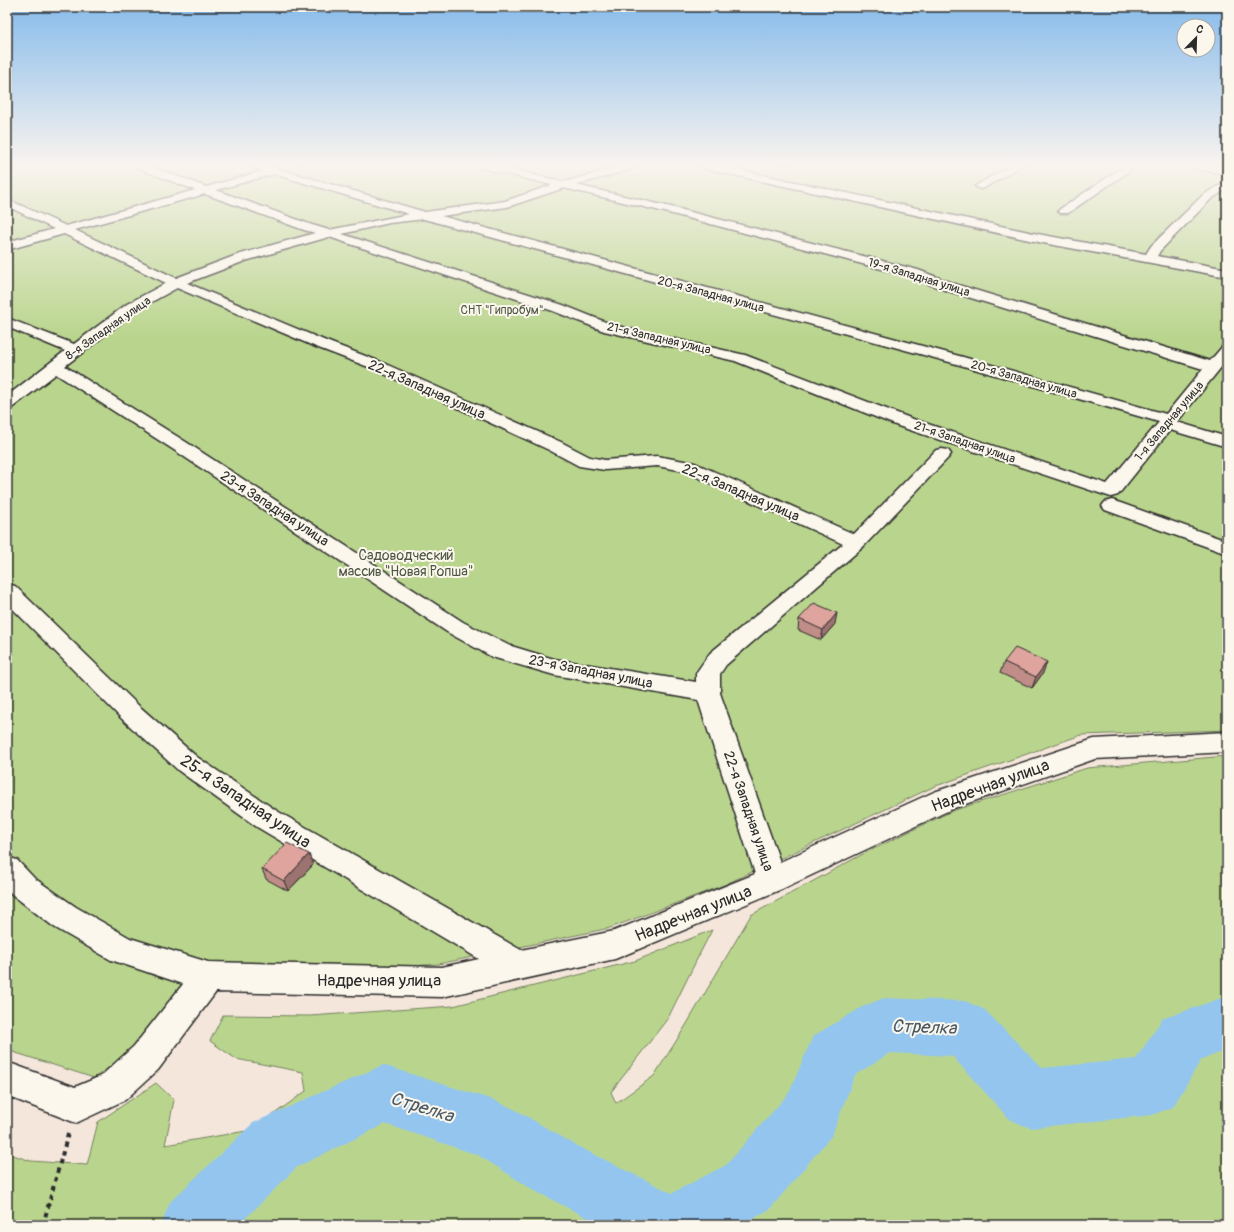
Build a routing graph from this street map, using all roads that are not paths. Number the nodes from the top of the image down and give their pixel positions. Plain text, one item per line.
1 (49, 222) edge
2 (91, 222) edge
3 (293, 222) edge
4 (377, 222) edge
5 (452, 222) edge
6 (719, 222) edge
7 (967, 222) edge
8 (1182, 222) edge
9 (64, 230) junction
10 (329, 233) junction
11 (7, 246) edge
12 (1150, 259) junction
13 (1227, 273) edge
14 (177, 282) junction
15 (7, 322) edge
16 (75, 350) junction
17 (1223, 357) edge
18 (54, 366) junction
19 (7, 404) edge
20 (1168, 422) junction
21 (1227, 442) edge
22 (942, 454) dead end
23 (1112, 499) junction
24 (856, 542) junction
25 (1227, 548) edge
26 (7, 591) edge
27 (708, 693) junction
28 (1227, 742) edge
29 (7, 869) edge
30 (772, 880) junction
31 (519, 966) junction
32 (208, 977) junction
33 (7, 1080) edge

1 - 9 street, 22-я Западная улица
2 - 9 street
3 - 10 street, 21-я Западная улица
4 - 10 street, 8-я Западная улица
5 - 20 street, 20-я Западная улица
6 - 17 street, 19-я Западная улица
7 - 12 street
8 - 12 street
9 - 11 street
9 - 14 street, 22-я Западная улица
10 - 14 street, 8-я Западная улица
10 - 23 street, 21-я Западная улица
12 - 13 street
14 - 16 street, 8-я Западная улица
14 - 24 street, 22-я Западная улица
15 - 16 street
16 - 18 street, 8-я Западная улица
17 - 20 street, 1-я Западная улица
18 - 19 street, 8-я Западная улица
18 - 27 street, 23-я Западная улица
20 - 21 street, 20-я Западная улица
20 - 23 street, 1-я Западная улица
22 - 24 street
23 - 25 street, 21-я Западная улица
24 - 27 street, 22-я Западная улица
26 - 31 street, 25-я Западная улица
27 - 30 street, 22-я Западная улица
28 - 30 street, Надречная улица
29 - 32 street, Надречная улица
30 - 31 street, Надречная улица
31 - 32 street, Надречная улица
32 - 33 street

